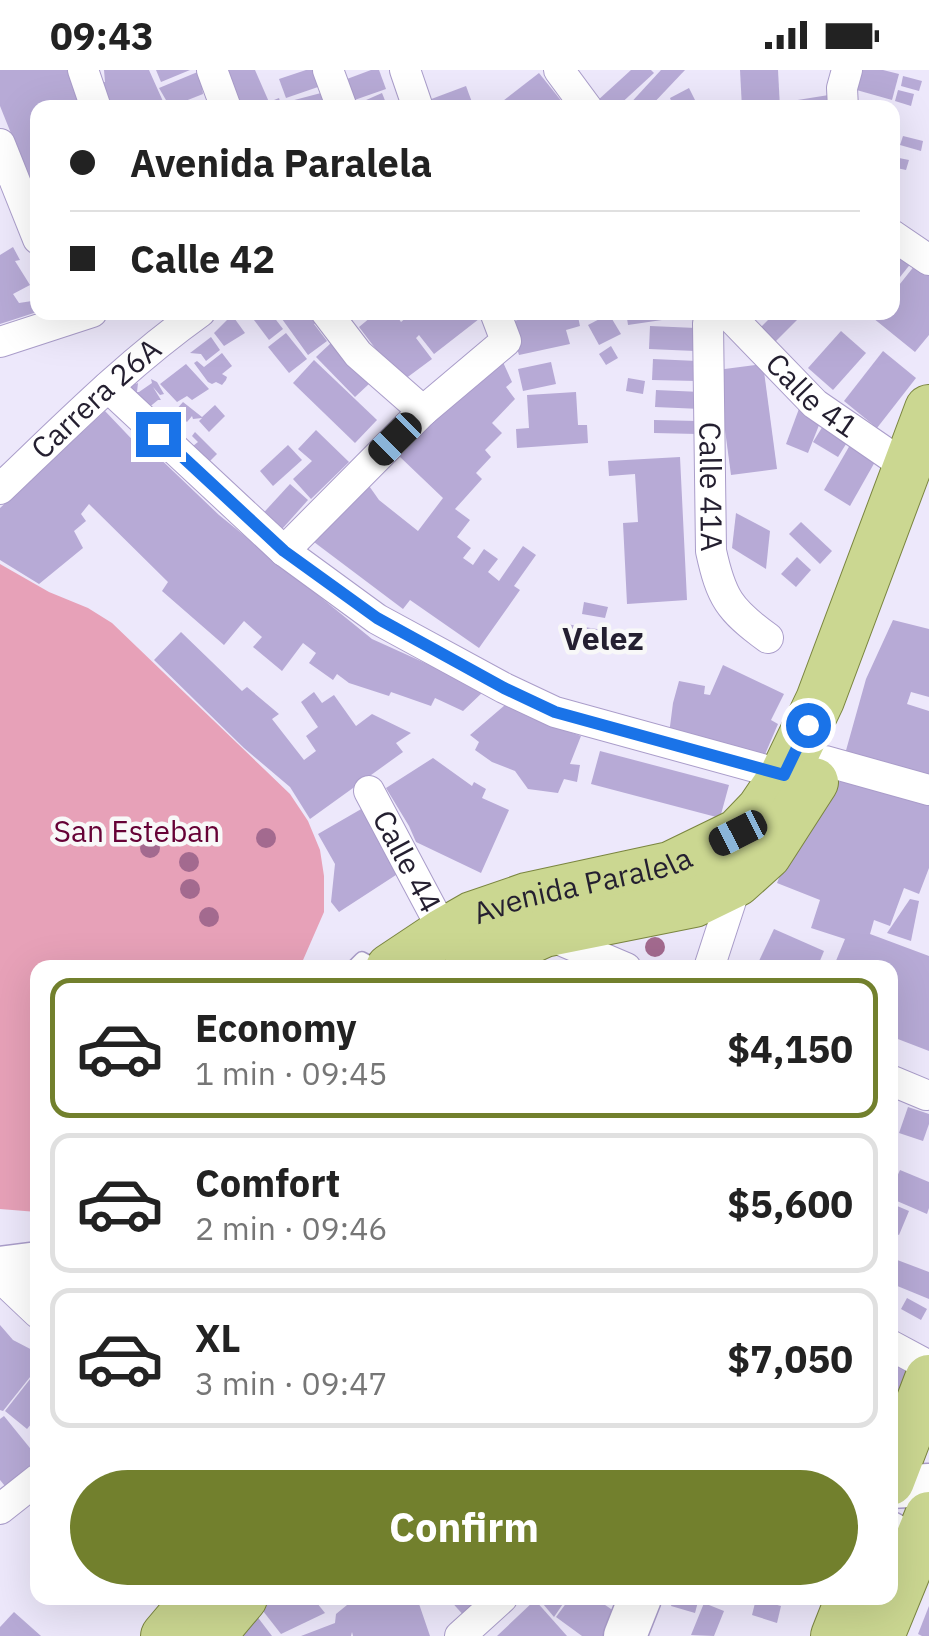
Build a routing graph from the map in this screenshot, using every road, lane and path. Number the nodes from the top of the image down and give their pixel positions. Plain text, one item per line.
1 (82, 70) edge
2 (212, 70) edge
3 (328, 70) edge
4 (405, 70) edge
5 (558, 70) edge
6 (848, 70) edge
7 (93, 100) edge
8 (223, 100) edge
9 (339, 100) edge
10 (415, 100) edge
11 (581, 100) edge
12 (843, 100) edge
13 (0, 144) edge
14 (30, 219) edge
15 (900, 240) edge
16 (929, 260) edge
17 (62, 320) edge
18 (182, 320) edge
19 (332, 320) edge
20 (709, 320) edge
21 (734, 320) edge
22 (500, 327) edge
23 (0, 342) edge
24 (108, 387) junction
25 (929, 409) edge
26 (423, 410) junction
27 (918, 480) edge
28 (0, 489) edge
29 (284, 551) junction
30 (768, 638) dead end
31 (806, 776) junction
32 (369, 790) dead end
33 (929, 790) edge
34 (736, 882) junction
35 (544, 933) junction
36 (463, 958) edge
37 (607, 960) edge
38 (712, 960) edge
39 (898, 1083) edge
40 (926, 1095) dead end
41 (30, 1263) edge
42 (0, 1268) edge
43 (0, 1277) edge
44 (30, 1305) edge
45 (898, 1349) edge
46 (929, 1366) edge
47 (929, 1379) edge
48 (898, 1462) edge
49 (898, 1484) edge
50 (30, 1485) edge
51 (929, 1485) edge
52 (0, 1509) edge
53 (929, 1516) edge
54 (900, 1548) edge
55 (190, 1605) edge
56 (237, 1605) edge
57 (494, 1605) edge
58 (637, 1605) edge
59 (847, 1605) edge
60 (887, 1605) edge
61 (165, 1636) edge
62 (211, 1636) edge
63 (460, 1636) edge
64 (625, 1636) edge
65 (835, 1636) edge
66 (880, 1636) edge

1 - 7 street
2 - 8 street
3 - 9 street
4 - 10 street
5 - 11 street
6 - 12 street
13 - 14 street
15 - 16 street
17 - 23 street
18 - 24 street, Carrera 26A
19 - 26 street
20 - 30 street, Calle 41A
21 - 27 street, Calle 41
22 - 26 street
24 - 28 street, Carrera 26A
24 - 29 street
25 - 27 main road, Avenida Paralela
26 - 29 street
27 - 31 main road, Avenida Paralela
29 - 31 street
31 - 33 street
31 - 34 main road, Avenida Paralela
31 - 36 main road, Avenida Paralela
32 - 36 street, Calle 44
34 - 35 main road, Avenida Paralela
34 - 38 street
35 - 36 main road, Avenida Paralela
35 - 37 street
39 - 40 street
41 - 42 main road
43 - 44 street
45 - 46 street
47 - 48 main road
49 - 51 main road
50 - 52 street
53 - 54 main road
55 - 61 main road
56 - 62 main road
57 - 63 street
58 - 64 main road
59 - 65 main road
60 - 66 main road

